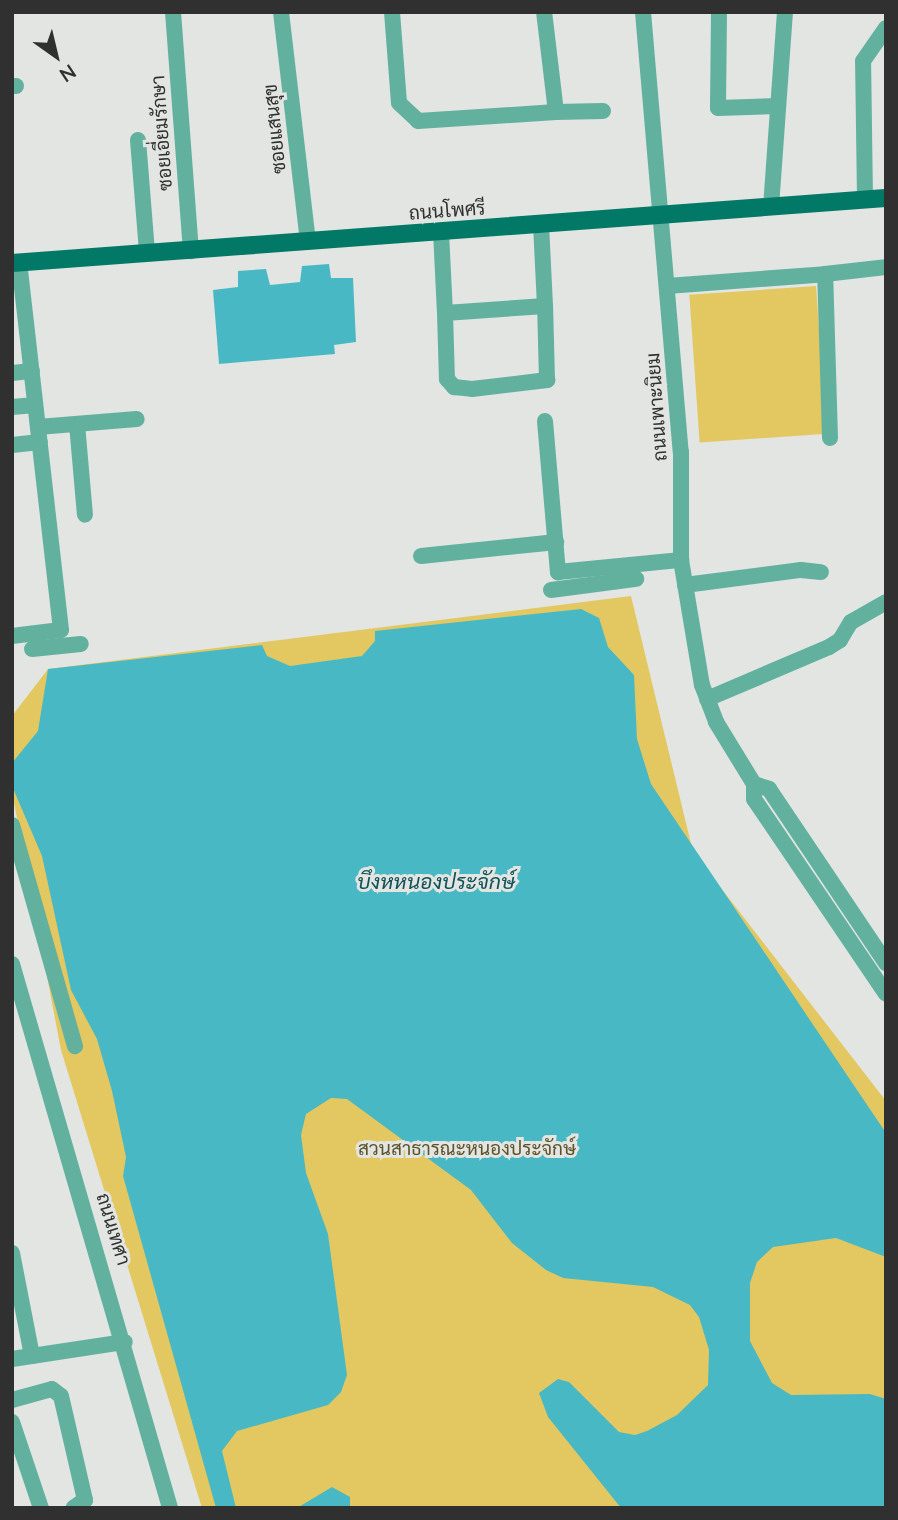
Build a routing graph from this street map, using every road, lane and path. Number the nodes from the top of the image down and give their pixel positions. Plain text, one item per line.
1 (173, 12) edge
2 (281, 12) edge
3 (392, 12) edge
4 (544, 12) edge
5 (643, 12) edge
6 (719, 12) edge
7 (785, 12) edge
8 (886, 28) edge
9 (778, 106) junction
10 (603, 111) dead end
11 (556, 112) junction
12 (138, 140) dead end
13 (886, 198) edge
14 (865, 200) junction
15 (771, 207) junction
16 (662, 216) junction
17 (541, 224) junction
18 (441, 232) junction
19 (307, 242) junction
20 (191, 251) junction
21 (147, 253) junction
22 (16, 263) edge
23 (886, 267) edge
24 (825, 274) junction
25 (667, 286) junction
26 (545, 306) junction
27 (445, 313) junction
28 (32, 371) junction
29 (12, 373) edge
30 (35, 405) junction
31 (12, 407) edge
32 (137, 419) dead end
33 (545, 421) dead end
34 (78, 424) junction
35 (39, 434) junction
36 (830, 438) dead end
37 (12, 444) edge
38 (85, 515) dead end
39 (556, 542) junction
40 (421, 556) dead end
41 (681, 560) junction
42 (821, 572) dead end
43 (632, 585) dead end
44 (685, 585) junction
45 (551, 590) dead end
46 (886, 602) edge
47 (12, 636) edge
48 (81, 644) dead end
49 (32, 649) dead end
50 (707, 699) junction
51 (754, 785) junction
52 (12, 825) edge
53 (886, 963) edge
54 (12, 964) edge
55 (15, 982) edge
56 (886, 994) edge
57 (75, 1046) dead end
58 (12, 1253) edge
59 (125, 1342) junction
60 (32, 1356) junction
61 (12, 1359) edge
62 (12, 1400) edge
63 (12, 1422) edge
64 (41, 1508) edge
65 (74, 1508) edge
66 (170, 1508) edge

1 - 20 street, ซอยเอี่ยมรักษา
2 - 19 street, ซอยแสนสุข
3 - 11 street
4 - 11 street
5 - 16 street, ถนนเพาะนิยม
6 - 9 street
7 - 9 street
8 - 14 street
9 - 15 street
10 - 11 street
12 - 21 street
13 - 14 main road, ถนนโพศรี
14 - 15 main road, ถนนโพศรี
15 - 16 main road, ถนนโพศรี
16 - 17 main road, ถนนโพศรี
16 - 25 street, ถนนเพาะนิยม
17 - 18 main road, ถนนโพศรี
17 - 26 street
18 - 19 main road, ถนนโพศรี
18 - 27 street
19 - 20 main road, ถนนโพศรี
20 - 21 main road, ถนนโพศรี
21 - 22 main road, ถนนโพศรี
22 - 28 street
23 - 24 street
24 - 25 street
24 - 36 street
25 - 41 street, ถนนเพาะนิยม
26 - 27 street
26 - 27 street
28 - 29 street
28 - 30 street
30 - 31 street
30 - 35 street
32 - 34 street
33 - 39 street
34 - 35 street
34 - 38 street
35 - 37 street
35 - 47 street
39 - 40 street
39 - 41 street
41 - 44 street, ถนนเพาะนิยม
42 - 44 street
43 - 45 street
44 - 50 street, ถนนเพาะนิยม
46 - 50 street
48 - 49 street
50 - 51 street, ถนนเพาะนิยม
51 - 53 street, ถนนเพาะนิยม
51 - 56 street, ถนนเพาะนิยม
52 - 57 street
54 - 55 street, ถนนเทศา
55 - 59 street, ถนนเทศา
58 - 60 street
59 - 60 street
59 - 66 street, ถนนเทศา
60 - 61 street
62 - 65 street
63 - 64 street

